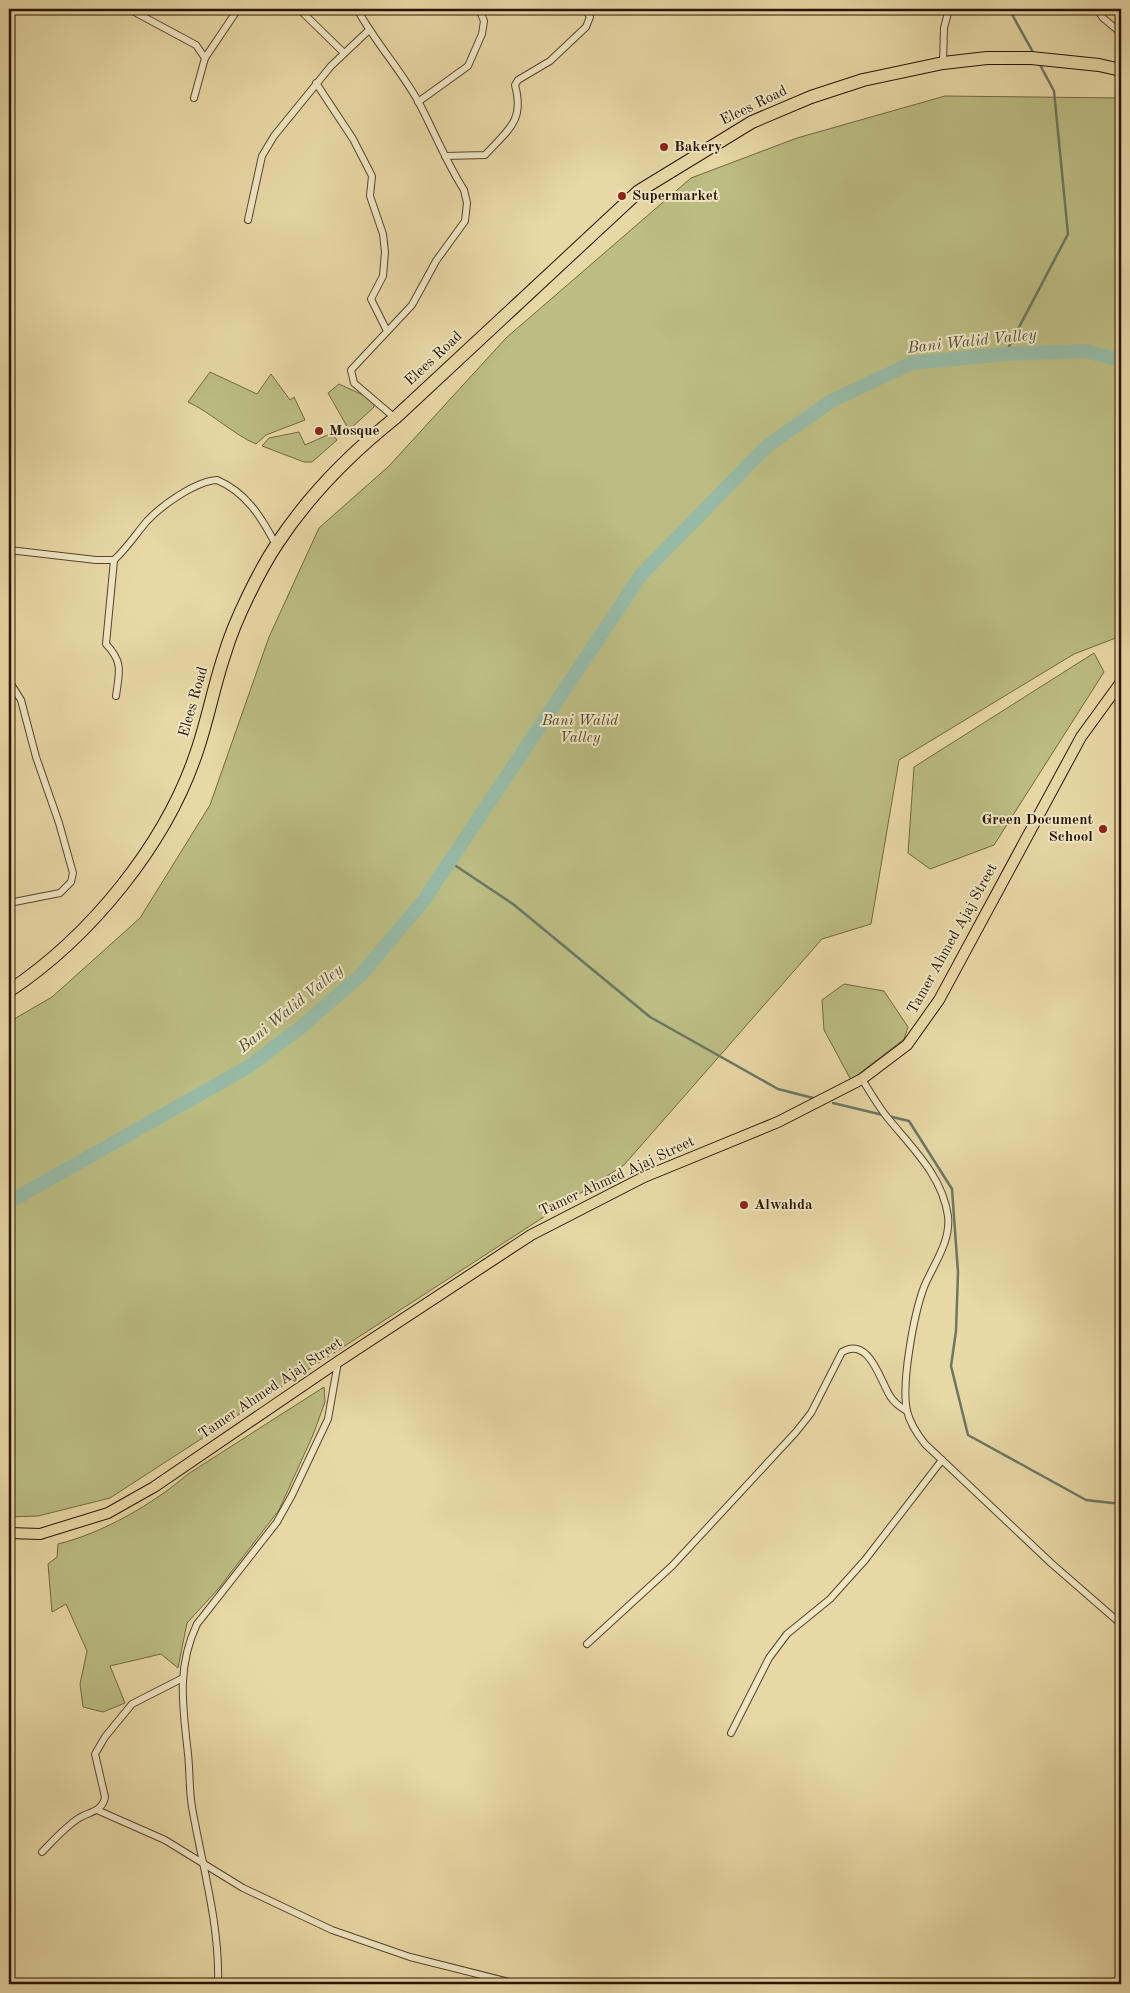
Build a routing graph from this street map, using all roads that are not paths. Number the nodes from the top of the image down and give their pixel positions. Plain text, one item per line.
1 (129, 9) edge
2 (238, 9) edge
3 (299, 9) edge
4 (357, 9) edge
5 (479, 9) edge
6 (585, 9) edge
7 (949, 9) edge
8 (1097, 9) edge
9 (369, 30) junction
10 (1121, 33) edge
11 (344, 53) junction
12 (205, 58) junction
13 (943, 63) junction
14 (1121, 70) edge
15 (316, 83) junction
16 (194, 98) dead end
17 (418, 102) junction
18 (445, 156) junction
19 (248, 220) dead end
20 (387, 331) junction
21 (395, 418) junction
22 (276, 545) junction
23 (9, 551) edge
24 (114, 560) junction
25 (9, 681) edge
26 (1121, 682) edge
27 (116, 696) dead end
28 (9, 903) edge
29 (9, 991) edge
30 (862, 1079) junction
31 (338, 1361) junction
32 (907, 1411) junction
33 (942, 1460) junction
34 (9, 1533) edge
35 (1121, 1624) edge
36 (587, 1644) dead end
37 (181, 1679) junction
38 (731, 1733) dead end
39 (97, 1810) junction
40 (42, 1852) dead end
41 (203, 1862) junction
42 (218, 1984) edge
43 (517, 1984) edge

1 - 12 street
2 - 12 street
3 - 11 street
4 - 9 street
5 - 17 street
6 - 18 street
7 - 13 street
8 - 10 street
9 - 11 street
9 - 17 street
11 - 15 street
12 - 16 street
13 - 14 highway, Elees Road
13 - 21 highway, Elees Road
15 - 19 street
15 - 20 street
17 - 18 street
18 - 20 street
20 - 21 street
21 - 22 highway, Elees Road
22 - 24 street
22 - 29 highway, Elees Road
23 - 24 street
24 - 27 street
25 - 28 street
26 - 30 main road, Tamer Ahmed Ajaj Street
30 - 31 main road, Tamer Ahmed Ajaj Street
30 - 32 street
31 - 34 main road, Tamer Ahmed Ajaj Street
31 - 37 street
32 - 33 street
32 - 36 street
33 - 35 street
33 - 38 street
37 - 39 street
37 - 41 street
39 - 40 street
39 - 41 street
41 - 42 street
41 - 43 street

